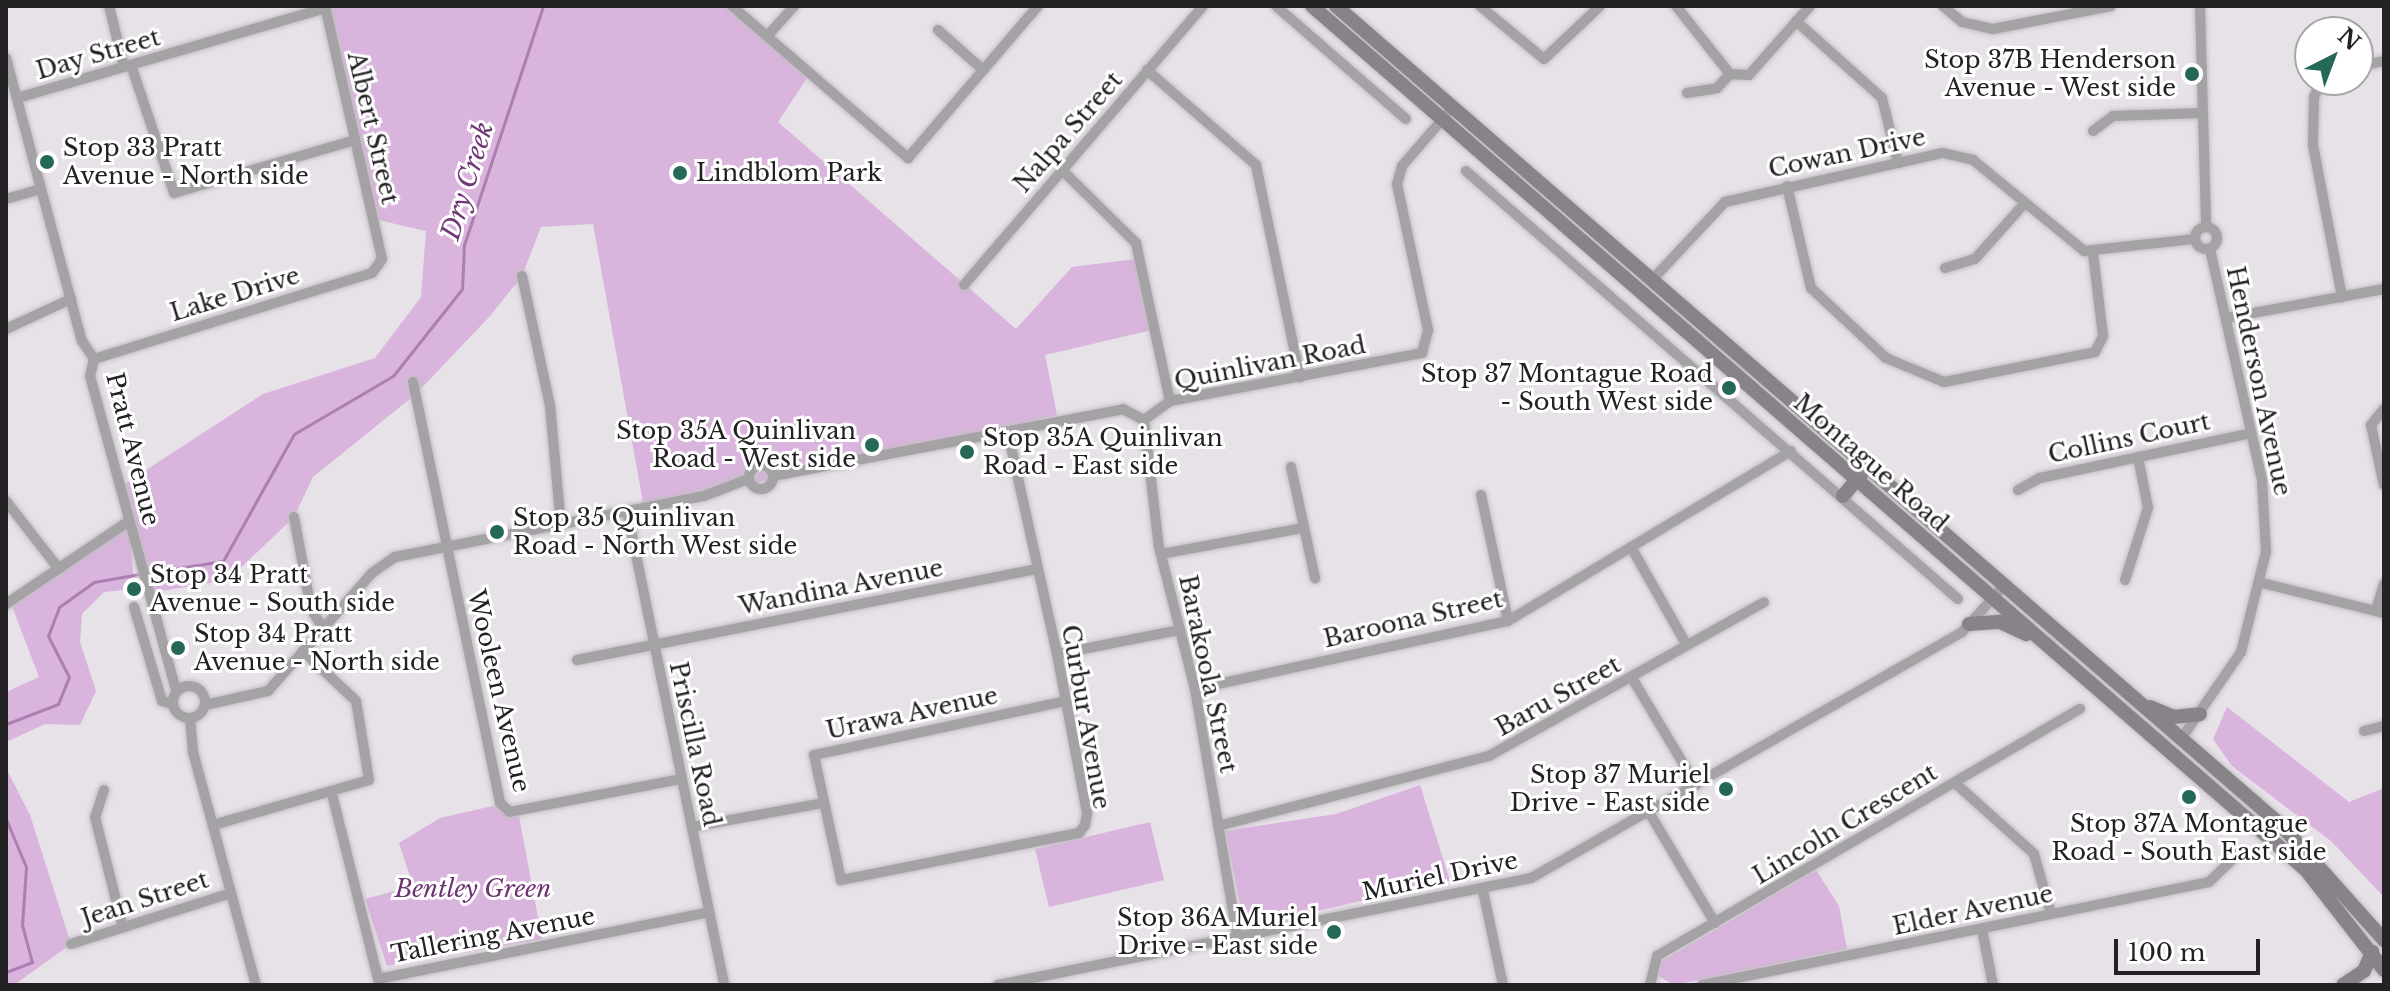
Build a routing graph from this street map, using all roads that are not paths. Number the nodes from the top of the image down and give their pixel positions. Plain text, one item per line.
1 (109, 6) edge
2 (732, 6) edge
3 (794, 6) edge
4 (1038, 6) edge
5 (1203, 6) edge
6 (1276, 6) edge
7 (1312, 6) edge
8 (1336, 6) edge
9 (1480, 6) edge
10 (1600, 6) edge
11 (1676, 6) edge
12 (1810, 6) edge
13 (1943, 6) edge
14 (2111, 6) edge
15 (2193, 6) edge
16 (2200, 6) edge
17 (325, 7) edge
18 (2199, 19) junction
19 (1796, 21) junction
20 (938, 30) dead end
21 (769, 34) junction
22 (6, 58) edge
23 (128, 66) junction
24 (983, 70) junction
25 (1147, 70) junction
26 (1730, 74) junction
27 (1687, 93) dead end
28 (2314, 96) edge
29 (21, 97) junction
30 (1453, 107) junction
31 (2202, 113) junction
32 (1406, 119) dead end
33 (1443, 120) junction
34 (2093, 131) dead end
35 (355, 140) junction
36 (1898, 163) junction
37 (1062, 170) junction
38 (1466, 171) dead end
39 (1787, 186) junction
40 (41, 189) junction
41 (6, 199) edge
42 (2024, 204) junction
43 (2206, 226) junction
44 (2195, 239) junction
45 (2210, 249) junction
46 (2093, 253) junction
47 (382, 259) joint
48 (1945, 268) dead end
49 (522, 276) dead end
50 (1652, 280) junction
51 (964, 285) dead end
52 (2384, 289) edge
53 (1641, 292) junction
54 (2342, 297) junction
55 (71, 299) junction
56 (2226, 318) junction
57 (6, 329) edge
58 (94, 359) junction
59 (1300, 377) junction
60 (413, 382) dead end
61 (1170, 401) junction
62 (2384, 409) edge
63 (1144, 420) junction
64 (1008, 433) junction
65 (2251, 433) junction
66 (1791, 451) junction
67 (2138, 457) junction
68 (1867, 466) junction
69 (1291, 467) dead end
70 (773, 476) junction
71 (748, 479) junction
72 (1857, 480) junction
73 (2384, 485) edge
74 (2018, 490) dead end
75 (1481, 495) dead end
76 (1843, 496) junction
77 (6, 501) edge
78 (627, 511) junction
79 (294, 517) dead end
80 (129, 521) junction
81 (561, 525) junction
82 (1303, 528) junction
83 (446, 547) junction
84 (1631, 547) junction
85 (1161, 554) junction
86 (59, 569) junction
87 (1036, 569) junction
88 (1315, 578) dead end
89 (2125, 580) dead end
90 (2262, 583) junction
91 (2384, 584) edge
92 (2004, 586) junction
93 (1958, 599) dead end
94 (1993, 599) junction
95 (1764, 602) dead end
96 (6, 604) edge
97 (134, 607) dead end
98 (2380, 611) edge
99 (1508, 621) junction
100 (1969, 624) junction
101 (323, 628) junction
102 (1179, 630) junction
103 (1685, 642) junction
104 (2044, 643) junction
105 (654, 645) junction
106 (303, 651) junction
107 (1057, 654) junction
108 (577, 660) dead end
109 (1632, 678) junction
110 (181, 689) junction
111 (1195, 689) junction
112 (2136, 700) junction
113 (1066, 701) junction
114 (173, 704) junction
115 (205, 705) junction
116 (2080, 709) dead end
117 (2200, 714) junction
118 (190, 718) junction
119 (2384, 726) edge
120 (2364, 731) dead end
121 (2181, 739) junction
122 (2171, 752) junction
123 (682, 779) junction
124 (1955, 783) junction
125 (1696, 785) junction
126 (104, 790) dead end
127 (332, 794) junction
128 (823, 803) junction
129 (1650, 814) junction
130 (213, 825) junction
131 (1218, 826) junction
132 (692, 827) junction
133 (2240, 852) dead end
134 (1483, 891) junction
135 (231, 893) junction
136 (2354, 901) junction
137 (709, 912) junction
138 (2051, 914) junction
139 (1715, 923) junction
140 (2384, 925) edge
141 (123, 928) junction
142 (1982, 929) junction
143 (1237, 936) junction
144 (2384, 940) edge
145 (71, 944) dead end
146 (2372, 952) junction
147 (2384, 970) edge
148 (256, 985) edge
149 (724, 985) edge
150 (998, 985) edge
151 (1503, 985) edge
152 (1650, 985) edge
153 (1702, 985) edge
154 (1993, 985) edge
155 (2343, 985) edge

1 - 23 street
2 - 21 street
3 - 21 street
4 - 24 street
5 - 25 street, Nalpa Street
6 - 32 street
7 - 33 main road, Montague Road
8 - 30 main road, Montague Road
9 - 10 street
11 - 26 street
12 - 19 street
13 - 14 street
15 - 18 street
16 - 18 street
17 - 23 street, Day Street
17 - 35 street, Albert Street
18 - 31 street
19 - 26 street
19 - 36 street
20 - 24 street
21 - 24 street
22 - 29 street, Pratt Avenue
23 - 29 street, Day Street
23 - 35 street
25 - 37 street, Nalpa Street
25 - 59 street
26 - 27 street
28 - 54 street
29 - 40 street, Pratt Avenue
30 - 33 street, Quinlivan Road
30 - 50 main road, Montague Road
31 - 34 street
31 - 43 street
33 - 53 main road, Montague Road
33 - 59 street, Quinlivan Road
35 - 47 street, Albert Street
36 - 39 street, Cowan Drive
36 - 42 street, Cowan Drive
37 - 51 street, Nalpa Street
37 - 61 street
38 - 66 street
39 - 46 street
39 - 50 street, Cowan Drive
40 - 41 street
40 - 55 street, Pratt Avenue
42 - 46 street, Cowan Drive
42 - 48 street
43 - 44 street
43 - 45 street, Henderson Avenue
44 - 45 street
44 - 46 street
45 - 56 street, Henderson Avenue
47 - 58 street, Lake Drive
49 - 81 street
50 - 53 main road
50 - 68 main road, Montague Road
52 - 54 street
53 - 72 main road, Montague Road
54 - 56 street
55 - 57 street
55 - 58 street, Pratt Avenue
56 - 65 street, Henderson Avenue
58 - 80 street, Pratt Avenue
59 - 61 street, Quinlivan Road
60 - 83 street
61 - 63 street, Quinlivan Road
62 - 73 street
63 - 64 street
63 - 85 street, Barakoola Street
64 - 70 street
64 - 87 street, Curbur Avenue
65 - 67 street, Collins Court
65 - 90 street, Henderson Avenue
66 - 76 street
66 - 84 street, Baroona Street
67 - 74 street, Collins Court
67 - 89 street
68 - 72 main road
68 - 92 main road, Montague Road
69 - 82 street
70 - 71 street
70 - 71 street
71 - 78 street
72 - 76 main road
72 - 94 main road, Montague Road
75 - 99 street
76 - 93 street
77 - 86 street
78 - 81 street
78 - 105 street, Priscilla Road
79 - 101 street
80 - 86 street
80 - 110 street, Pratt Avenue
81 - 83 street
82 - 85 street
82 - 88 street
83 - 101 street
83 - 123 street, Wooleen Avenue
84 - 99 street, Baroona Street
84 - 103 street
85 - 102 street, Barakoola Street
86 - 96 street
87 - 105 street, Wandina Avenue
87 - 107 street, Curbur Avenue
90 - 98 street
90 - 117 street, Henderson Avenue
91 - 98 street
92 - 94 street, Muriel Drive
92 - 112 main road, Montague Road
94 - 100 street, Muriel Drive
94 - 104 main road, Montague Road
95 - 103 street, Baru Street
97 - 114 street
99 - 111 street, Baroona Street
100 - 104 main road
100 - 125 street, Muriel Drive
101 - 106 street
102 - 107 street
102 - 111 street, Barakoola Street
103 - 109 street, Baru Street
104 - 122 main road, Montague Road
105 - 108 street, Wandina Avenue
105 - 123 street, Priscilla Road
106 - 115 street
106 - 127 street
107 - 113 street, Curbur Avenue
109 - 125 street
109 - 131 street, Baru Street
110 - 114 street
110 - 115 street
111 - 131 street, Barakoola Street
112 - 117 main road
112 - 121 main road, Montague Road
113 - 128 street, Urawa Avenue
113 - 128 street, Curbur Avenue
114 - 118 street
115 - 118 street
116 - 124 street, Lincoln Crescent
117 - 121 street, Henderson Avenue
118 - 130 street
119 - 120 street
121 - 122 main road
121 - 136 main road, Montague Road
122 - 146 main road, Montague Road
123 - 132 street, Priscilla Road
124 - 138 street
124 - 139 street, Lincoln Crescent
125 - 129 street, Muriel Drive
126 - 141 street
127 - 130 street
127 - 137 street, Tallering Avenue
128 - 132 street
129 - 134 street, Muriel Drive
129 - 139 street
130 - 135 street
131 - 143 street, Barakoola Street
132 - 137 street, Priscilla Road
133 - 138 street, Elder Avenue
134 - 143 street, Muriel Drive
134 - 151 street
135 - 141 street, Jean Street
135 - 148 street
136 - 140 main road
136 - 144 main road, Montague Road
137 - 149 street, Priscilla Road
138 - 142 street, Elder Avenue
139 - 152 street, Lincoln Crescent
141 - 145 street, Jean Street
142 - 153 street, Elder Avenue
142 - 154 street
143 - 150 street, Muriel Drive
146 - 147 main road, Montague Road
146 - 155 main road

